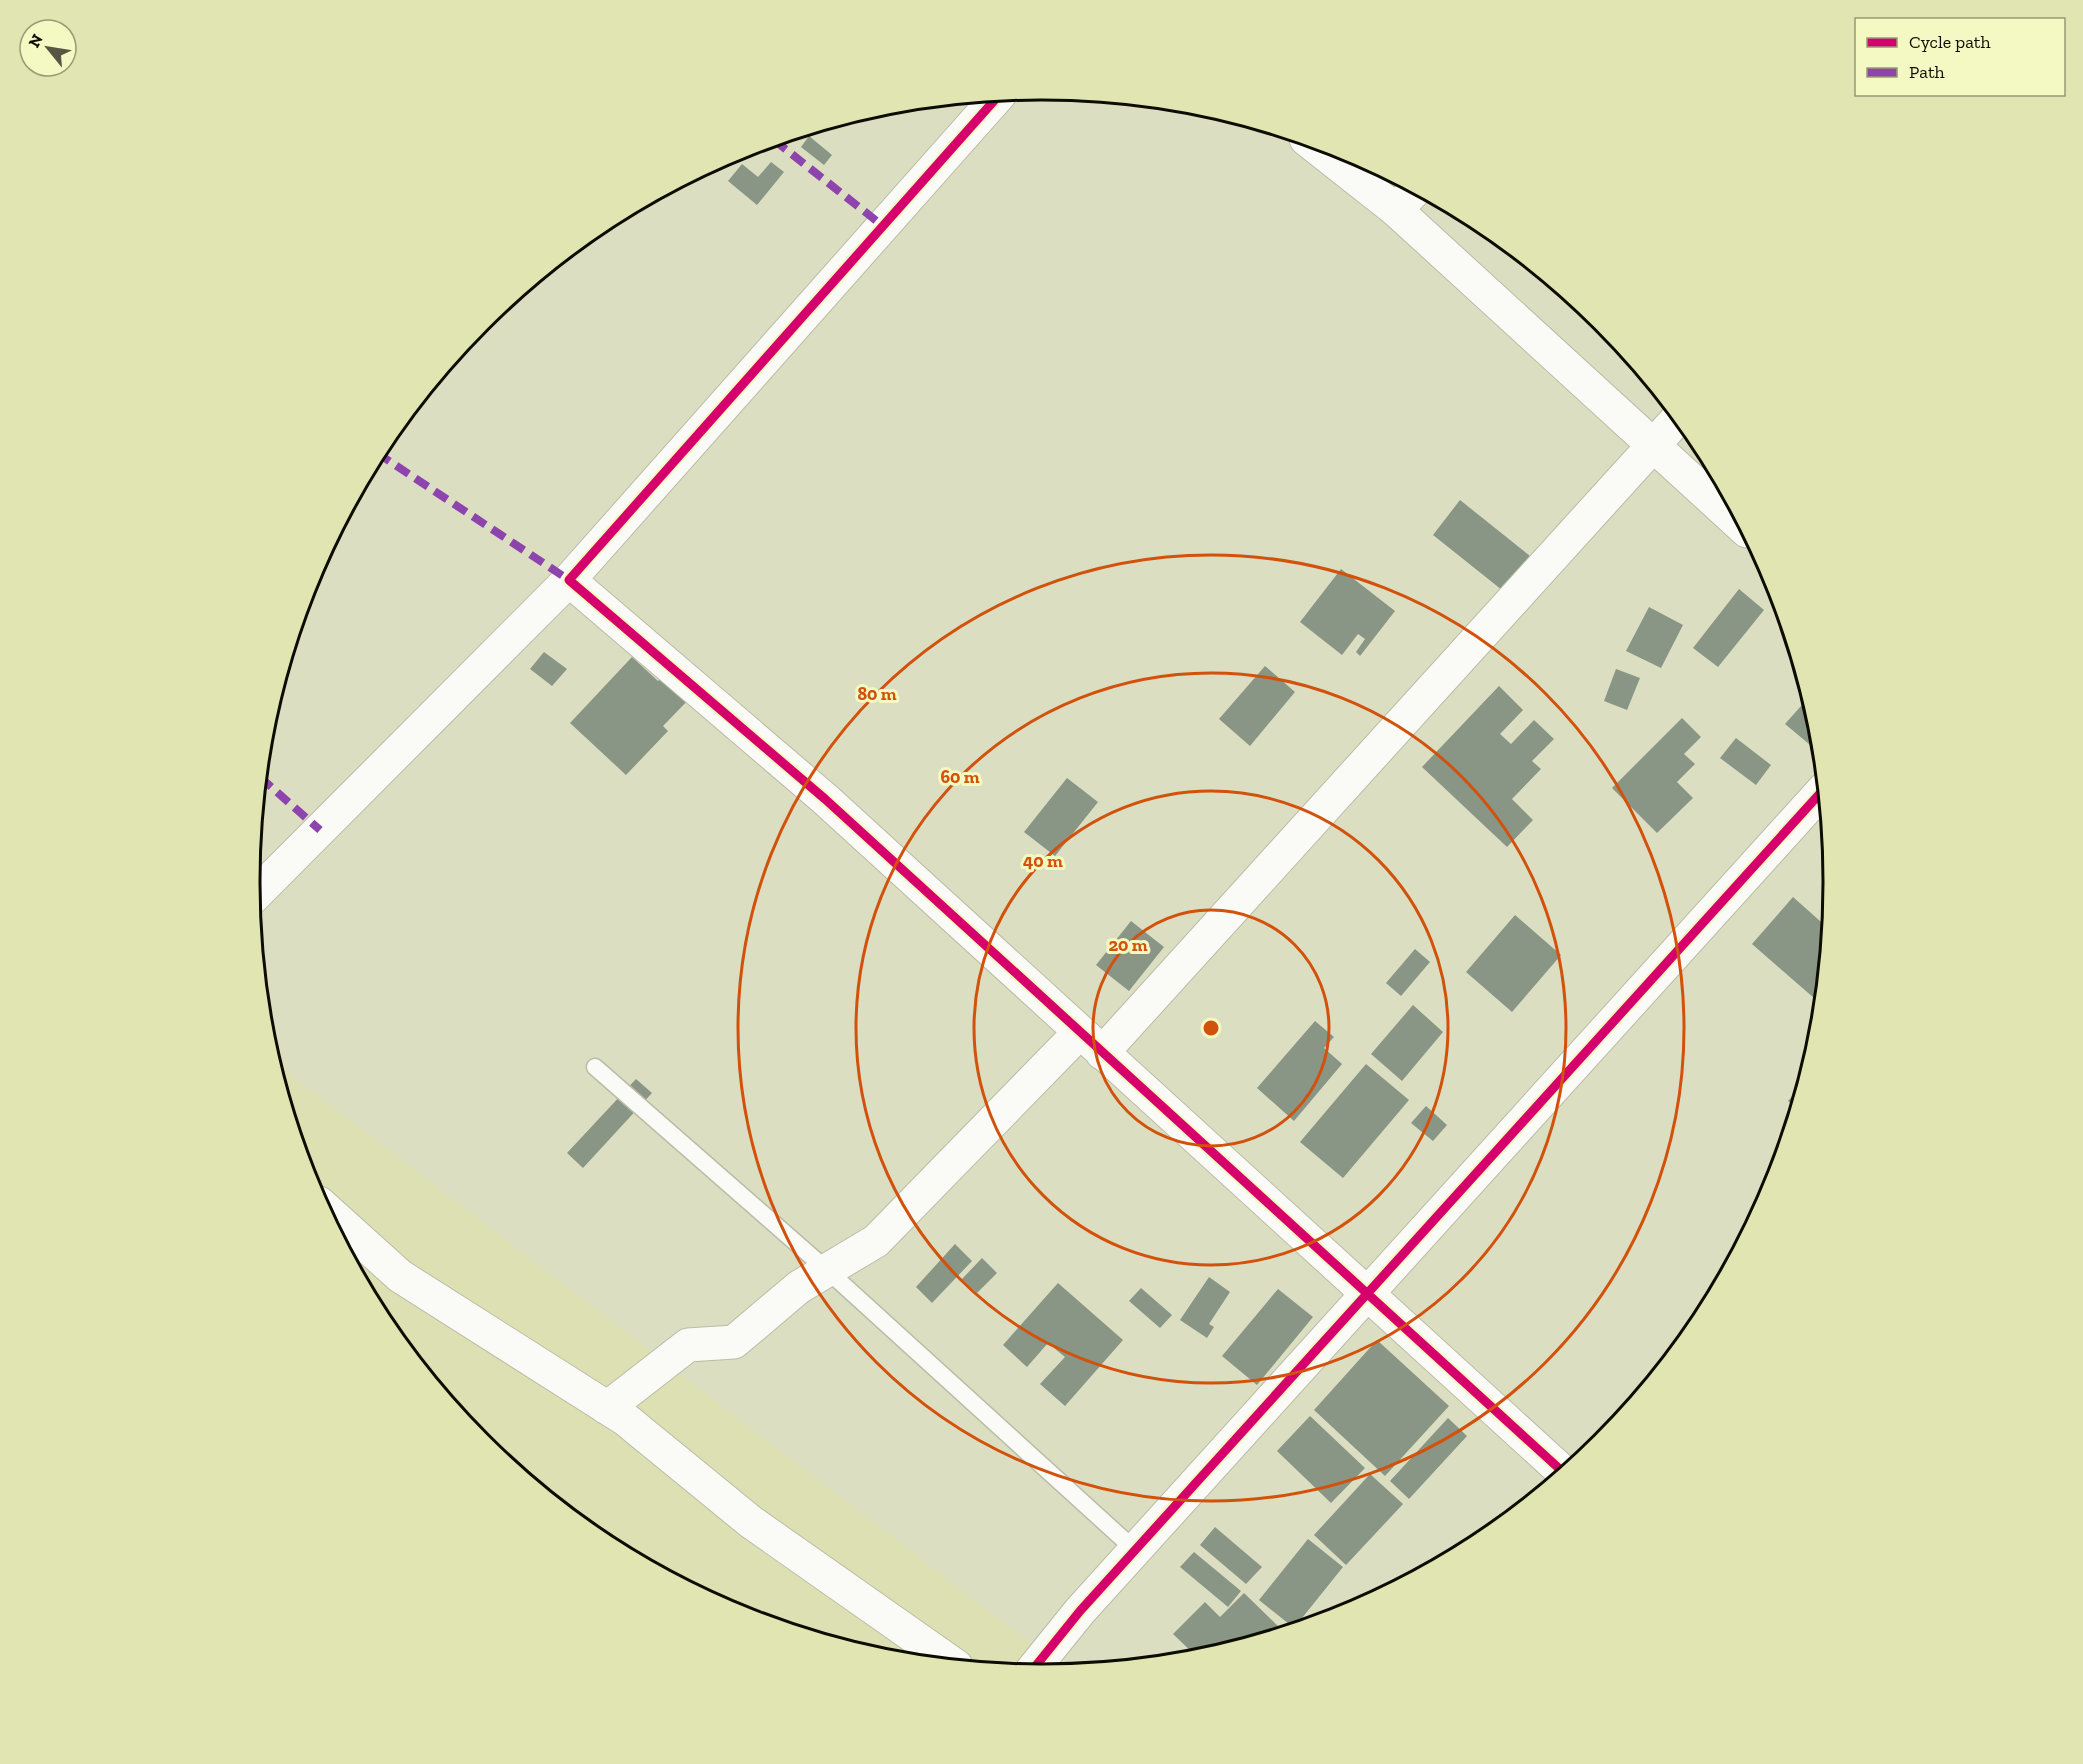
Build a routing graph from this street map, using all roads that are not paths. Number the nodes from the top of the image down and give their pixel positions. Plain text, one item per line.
1 (993, 102) edge
2 (1340, 159) edge
3 (1406, 200) edge
4 (1674, 423) edge
5 (1654, 445) junction
6 (1731, 516) edge
7 (569, 580) junction
8 (1818, 796) edge
9 (260, 890) edge
10 (1091, 1042) junction
11 (595, 1067) dead end
12 (337, 1219) edge
13 (826, 1270) junction
14 (1367, 1294) junction
15 (607, 1408) junction
16 (1559, 1468) edge
17 (1135, 1550) junction
18 (944, 1657) edge
19 (1037, 1664) edge

1 - 7 street
2 - 3 street
3 - 5 street
4 - 5 street
5 - 6 street
5 - 10 street
7 - 9 street
7 - 10 street
8 - 14 street
10 - 13 street
10 - 14 street
11 - 13 lane
12 - 15 street
13 - 15 street
13 - 17 lane
14 - 16 street
14 - 17 street
15 - 18 street
17 - 19 street

